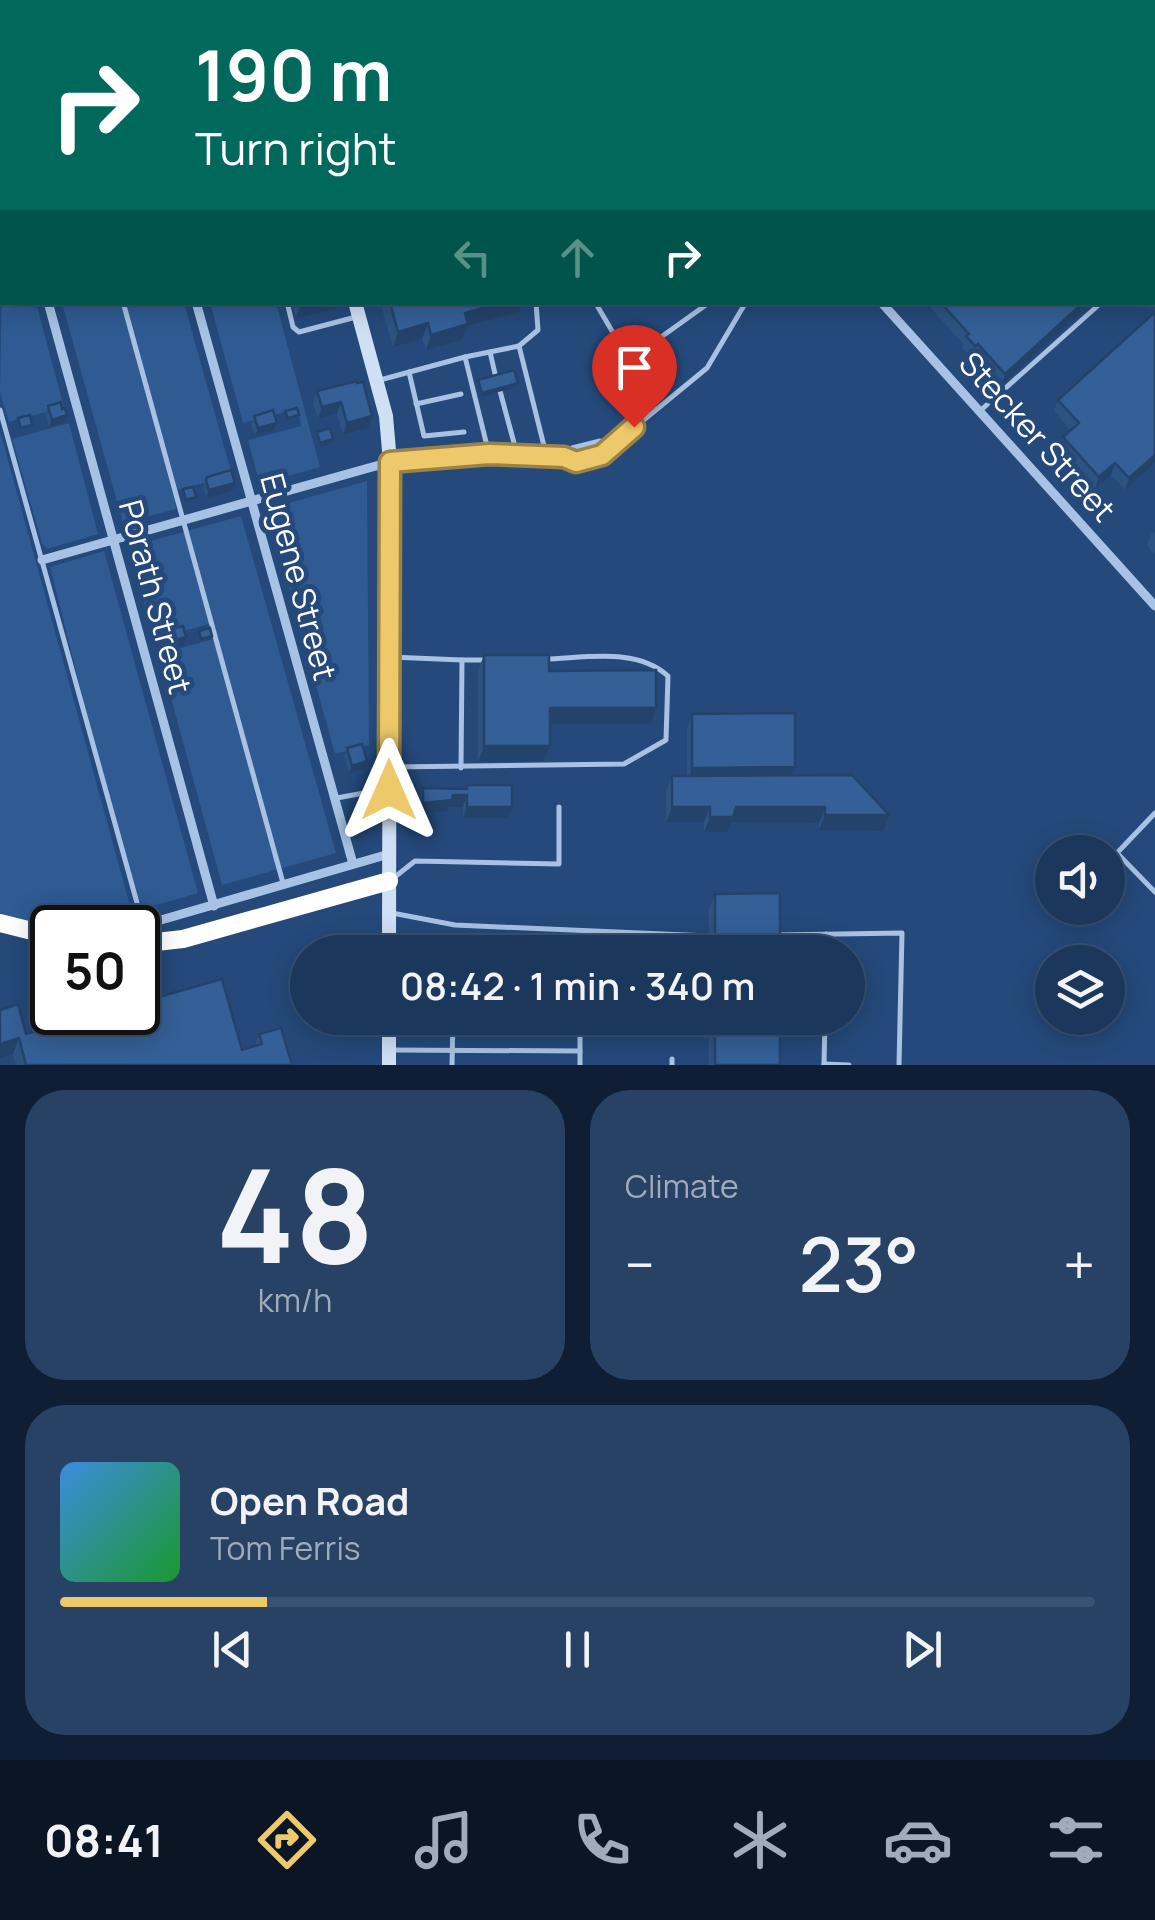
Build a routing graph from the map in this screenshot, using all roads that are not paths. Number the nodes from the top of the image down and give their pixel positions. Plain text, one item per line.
1 (49, 305) edge
2 (124, 305) edge
3 (197, 305) edge
4 (288, 305) edge
5 (536, 305) edge
6 (596, 305) edge
7 (706, 305) edge
8 (744, 305) edge
9 (889, 305) edge
10 (1099, 305) edge
11 (357, 309) edge
12 (519, 346) junction
13 (490, 352) junction
14 (465, 357) junction
15 (409, 372) junction
16 (496, 378) edge
17 (376, 380) junction
18 (500, 391) edge
19 (461, 394) dead end
20 (416, 404) junction
21 (0, 410) edge
22 (980, 412) junction
23 (464, 432) dead end
24 (610, 447) junction
25 (489, 454) junction
26 (517, 454) junction
27 (547, 456) junction
28 (564, 457) junction
29 (390, 462) junction
30 (251, 502) junction
31 (184, 520) junction
32 (114, 540) junction
33 (42, 560) junction
34 (1155, 606) edge
35 (389, 657) junction
36 (540, 659) edge
37 (462, 660) junction
38 (500, 660) edge
39 (389, 767) junction
40 (461, 768) junction
41 (389, 790) junction
42 (334, 799) junction
43 (559, 807) dead end
44 (1155, 813) edge
45 (388, 854) junction
46 (352, 864) junction
47 (388, 881) junction
48 (284, 885) junction
49 (1155, 892) edge
50 (138, 905) edge
51 (214, 906) junction
52 (389, 912) junction
53 (160, 920) edge
54 (0, 923) edge
55 (30, 930) edge
56 (826, 934) joint
57 (389, 935) edge
58 (686, 935) edge
59 (774, 935) edge
60 (160, 941) edge
61 (452, 1035) edge
62 (580, 1035) edge
63 (825, 1035) edge
64 (452, 1049) junction
65 (580, 1051) junction
66 (390, 1058) edge
67 (824, 1064) edge
68 (452, 1065) edge
69 (580, 1065) edge
70 (849, 1065) edge
71 (899, 1065) edge

1 - 32 street, Porath Street
2 - 31 lane
3 - 30 street, Eugene Street
4 - 11 lane
5 - 12 lane
6 - 7 lane
8 - 24 lane
9 - 22 street, Stecker Street
10 - 22 lane
11 - 17 main road
12 - 13 lane
12 - 27 lane
13 - 14 lane
13 - 16 lane
14 - 15 lane
14 - 25 lane
15 - 17 lane
15 - 20 lane
17 - 29 main road
18 - 26 lane
19 - 20 lane
20 - 23 lane
21 - 33 lane
22 - 34 street, Stecker Street
24 - 28 lane
24 - 28 lane
25 - 26 lane
25 - 29 lane
26 - 27 lane
27 - 28 lane
29 - 30 street
29 - 35 main road
30 - 31 street
30 - 42 street, Eugene Street
31 - 32 street
31 - 48 lane
32 - 33 street
32 - 51 street, Porath Street
33 - 50 lane
35 - 37 lane
35 - 39 main road
36 - 40 lane
37 - 38 lane
37 - 40 lane
39 - 40 lane
39 - 41 main road
41 - 42 lane
41 - 45 main road
42 - 46 street, Eugene Street
43 - 47 lane
44 - 49 lane
45 - 46 street
45 - 47 main road
46 - 48 street
47 - 52 main road
47 - 60 highway
48 - 51 street
51 - 53 street
52 - 57 main road
52 - 58 lane
54 - 55 highway
56 - 59 lane
56 - 71 lane
61 - 64 lane
62 - 65 lane
63 - 67 lane
64 - 65 lane
64 - 66 lane
64 - 68 lane
65 - 69 lane
67 - 70 lane

